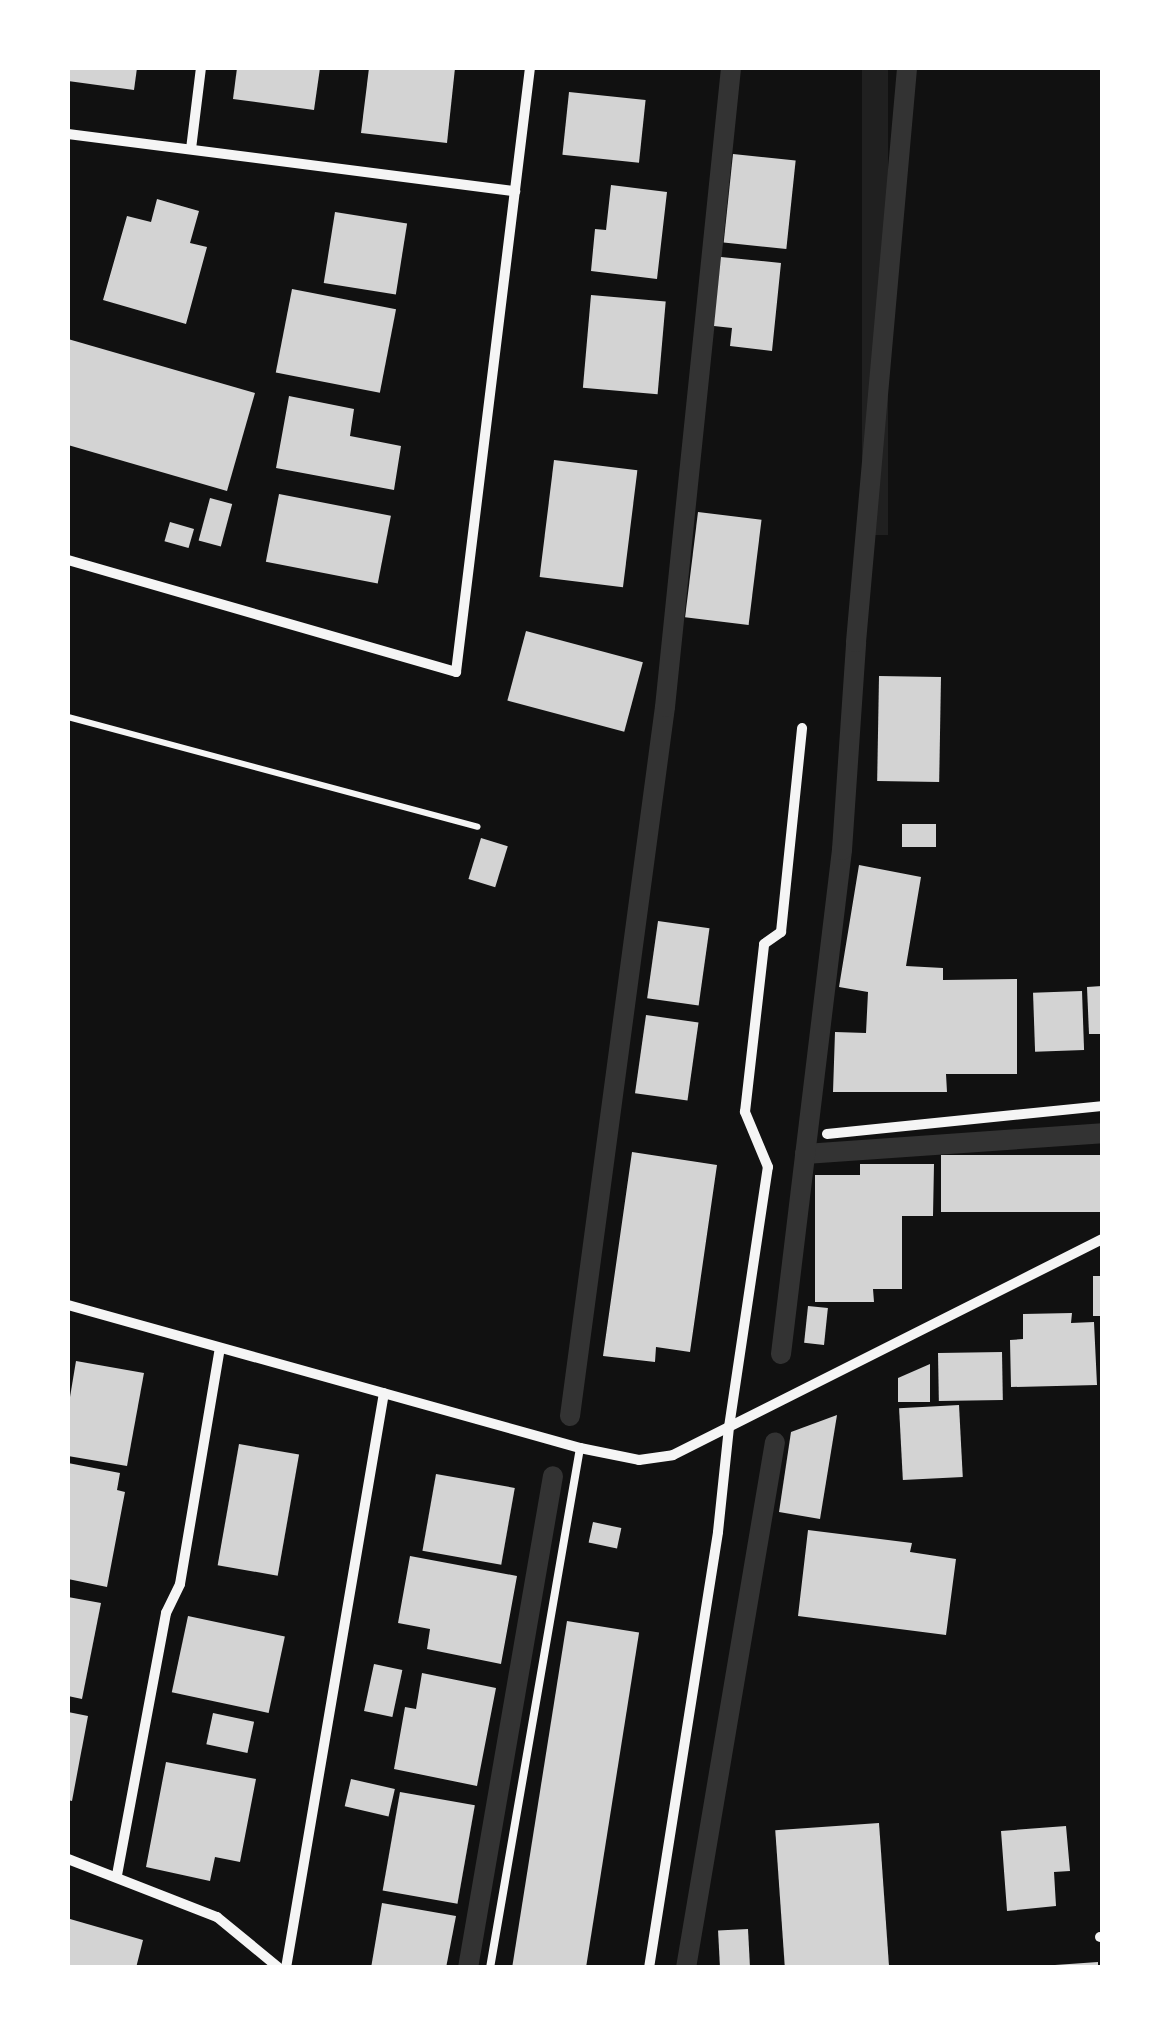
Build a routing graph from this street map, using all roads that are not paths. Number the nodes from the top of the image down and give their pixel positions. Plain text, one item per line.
1 (201, 68) edge
2 (530, 68) edge
3 (68, 134) edge
4 (191, 149) junction
5 (515, 190) junction
6 (68, 560) edge
7 (802, 728) dead end
8 (1102, 1106) edge
9 (827, 1134) dead end
10 (1102, 1239) edge
11 (68, 1306) edge
12 (220, 1348) junction
13 (384, 1393) junction
14 (728, 1428) junction
15 (580, 1448) junction
16 (68, 1858) edge
17 (117, 1875) junction
18 (282, 1968) edge
19 (490, 1968) edge
20 (649, 1968) edge

1 - 4 street
2 - 5 street
3 - 4 street
4 - 5 street
5 - 6 street
7 - 14 street
8 - 9 street
10 - 14 street
11 - 12 street
12 - 13 street
12 - 17 street
13 - 15 street
13 - 18 street
14 - 15 street
14 - 20 street
15 - 19 lane
16 - 17 street
17 - 18 street

